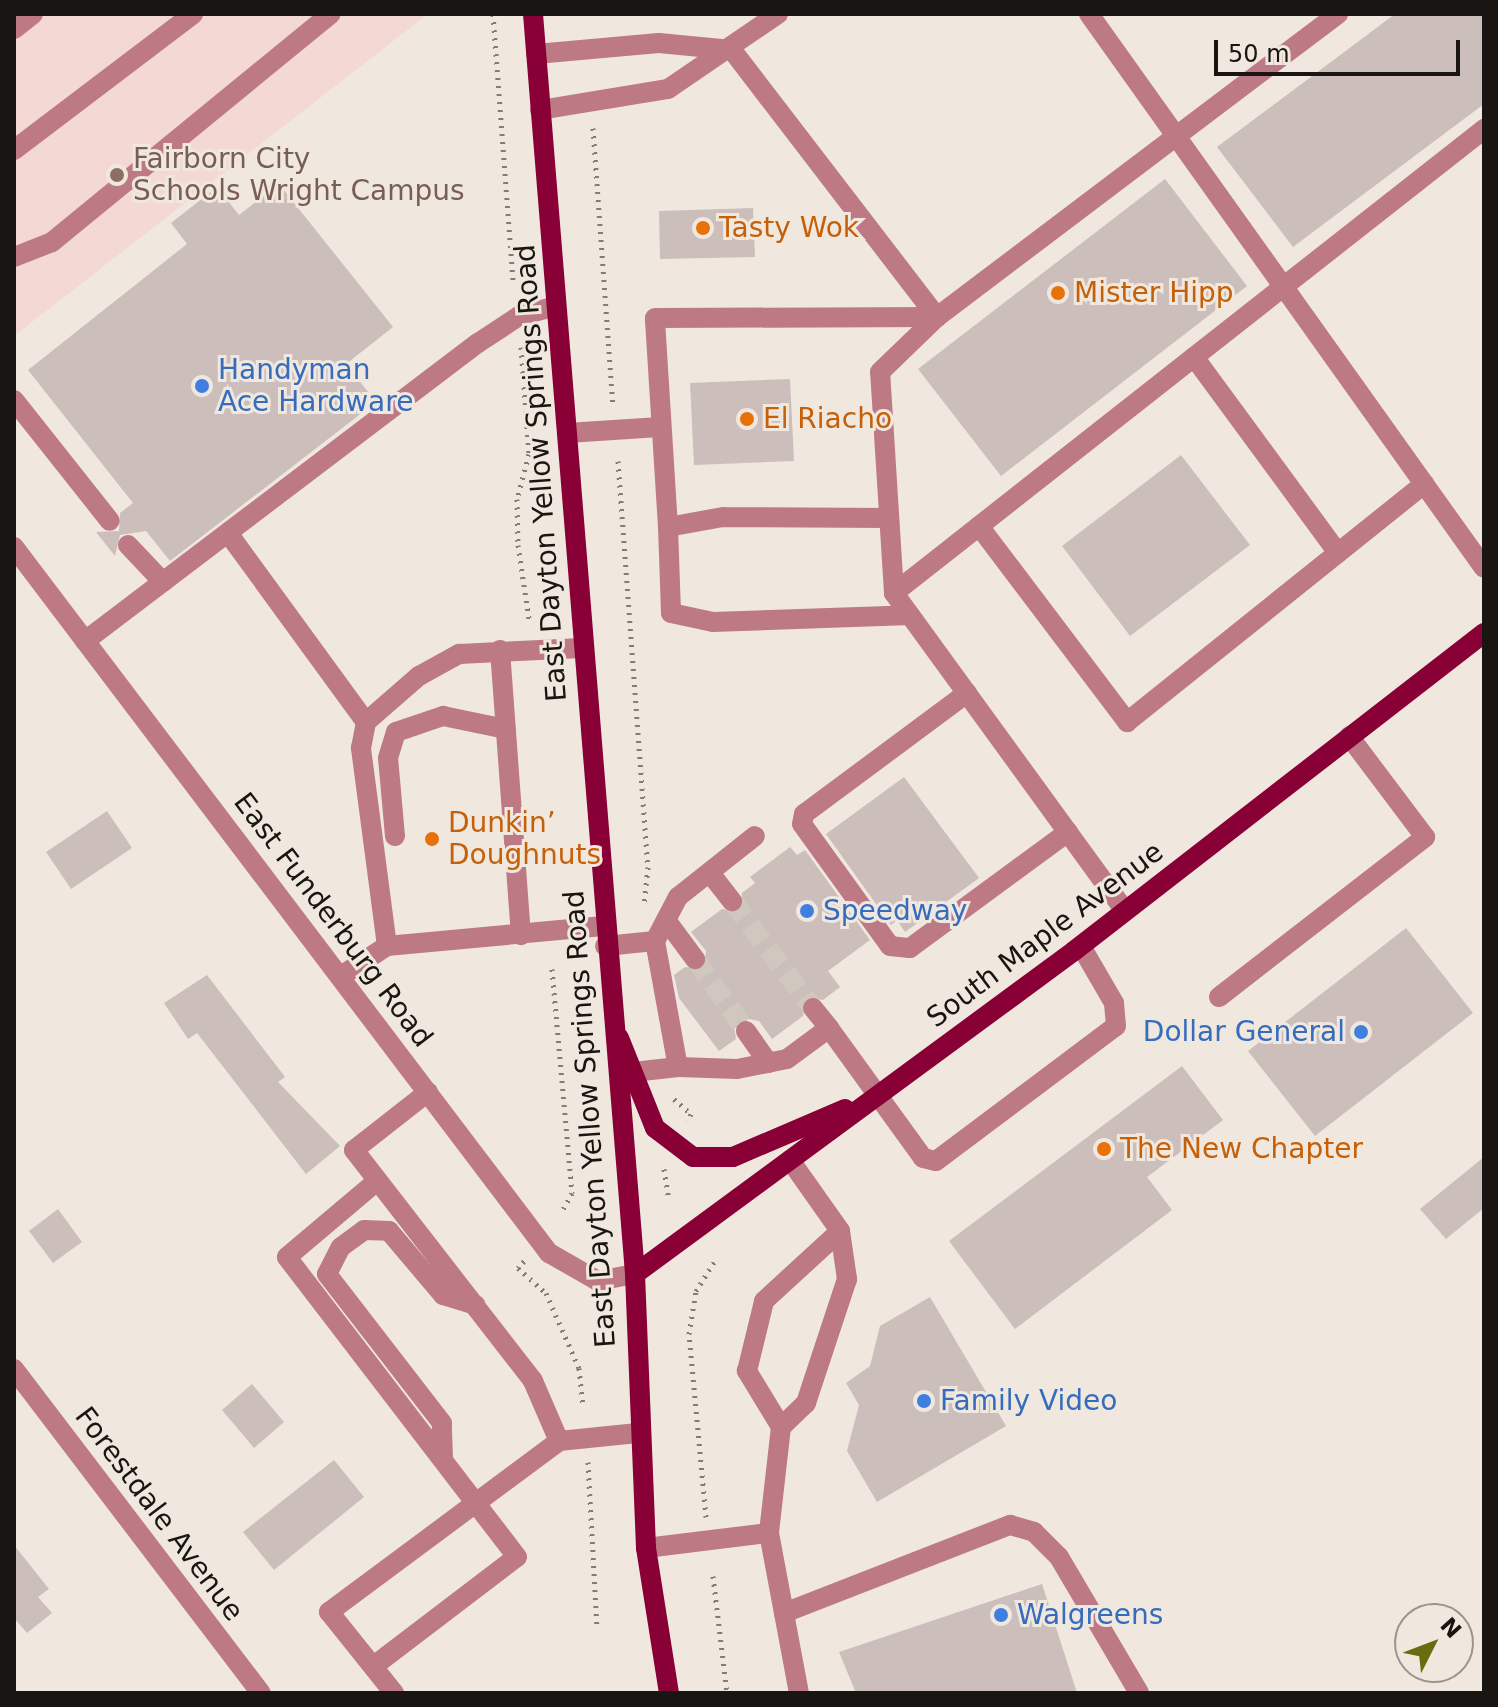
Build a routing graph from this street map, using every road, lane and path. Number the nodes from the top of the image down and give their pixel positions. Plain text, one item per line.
1 (33, 14) edge
2 (193, 14) edge
3 (331, 14) edge
4 (493, 14) edge
5 (533, 14) edge
6 (778, 14) edge
7 (1089, 14) edge
8 (1338, 14) edge
9 (14, 29) edge
10 (732, 50) junction
11 (536, 54) junction
12 (540, 110) junction
13 (593, 120) dead end
14 (1484, 129) edge
15 (1177, 135) junction
16 (14, 150) edge
17 (14, 257) edge
18 (513, 281) dead end
19 (1285, 286) junction
20 (556, 306) junction
21 (937, 317) junction
22 (521, 347) dead end
23 (1194, 357) junction
24 (14, 400) edge
25 (613, 406) dead end
26 (660, 427) junction
27 (567, 433) junction
28 (618, 461) dead end
29 (1424, 484) junction
30 (889, 518) junction
31 (110, 521) dead end
32 (979, 526) junction
33 (668, 527) junction
34 (228, 533) junction
35 (128, 545) dead end
36 (14, 547) edge
37 (1338, 553) junction
38 (1484, 568) edge
39 (163, 582) junction
40 (894, 593) junction
41 (910, 615) junction
42 (529, 619) dead end
43 (1484, 633) edge
44 (85, 641) junction
45 (582, 648) junction
46 (500, 650) junction
47 (967, 693) junction
48 (366, 722) junction
49 (506, 729) junction
50 (1349, 736) junction
51 (1068, 832) junction
52 (395, 836) dead end
53 (755, 836) dead end
54 (710, 873) junction
55 (732, 901) tunnel mouth
56 (1125, 911) junction
57 (645, 915) dead end
58 (666, 920) junction
59 (521, 935) junction
60 (604, 936) junction
61 (655, 941) junction
62 (387, 946) junction
63 (1081, 946) junction
64 (695, 959) tunnel mouth
65 (552, 969) dead end
66 (341, 976) junction
67 (1219, 997) dead end
68 (813, 1008) tunnel mouth
69 (610, 1016) junction
70 (829, 1028) junction
71 (746, 1031) tunnel mouth
72 (768, 1063) junction
73 (678, 1067) junction
74 (633, 1072) junction
75 (428, 1092) junction
76 (670, 1093) dead end
77 (879, 1096) junction
78 (686, 1126) dead end
79 (668, 1159) dead end
80 (790, 1160) junction
81 (377, 1181) junction
82 (659, 1200) dead end
83 (669, 1200) junction
84 (563, 1209) dead end
85 (674, 1210) dead end
86 (840, 1231) junction
87 (524, 1261) dead end
88 (715, 1261) dead end
89 (635, 1274) junction
90 (475, 1305) junction
91 (14, 1369) edge
92 (583, 1404) dead end
93 (781, 1427) junction
94 (638, 1433) junction
95 (559, 1441) junction
96 (587, 1453) dead end
97 (443, 1459) junction
98 (476, 1501) junction
99 (707, 1520) dead end
100 (769, 1533) junction
101 (646, 1548) junction
102 (713, 1576) dead end
103 (784, 1613) junction
104 (597, 1628) dead end
105 (375, 1665) junction
106 (261, 1693) edge
107 (394, 1693) edge
108 (669, 1693) edge
109 (727, 1693) edge
110 (799, 1693) edge
111 (1139, 1693) edge

1 - 9 street
2 - 16 street
3 - 17 street
4 - 18 path
5 - 11 main road, East Dayton Yellow Springs Road
6 - 10 street
7 - 15 street
8 - 15 street
10 - 11 street
10 - 12 street
10 - 21 street
11 - 12 main road, East Dayton Yellow Springs Road
12 - 20 main road, East Dayton Yellow Springs Road
13 - 25 path
14 - 19 street
15 - 19 street
15 - 21 street
19 - 23 street
19 - 29 street
20 - 27 main road, East Dayton Yellow Springs Road
20 - 34 street
21 - 26 street
21 - 30 street
22 - 42 path
23 - 32 street
23 - 37 street
24 - 31 street
26 - 27 street
26 - 33 street
27 - 45 main road, East Dayton Yellow Springs Road
28 - 57 path
29 - 37 street
29 - 38 street
30 - 33 street
30 - 40 street
32 - 37 street
32 - 40 street
33 - 41 street
34 - 39 street
34 - 48 street
35 - 39 street
36 - 44 street, East Funderburg Road
39 - 44 street
40 - 41 street
41 - 47 street
43 - 50 main road, South Maple Avenue
44 - 66 street, East Funderburg Road
45 - 46 street
45 - 60 main road, East Dayton Yellow Springs Road
46 - 48 street
46 - 49 street
47 - 51 street
47 - 51 street
48 - 62 street
49 - 52 street
49 - 59 street
50 - 56 main road, South Maple Avenue
50 - 67 street
51 - 56 street
53 - 54 street
54 - 55 street
54 - 58 street
56 - 63 main road, South Maple Avenue
58 - 61 street
58 - 64 street
59 - 60 street
59 - 62 street
60 - 61 street
60 - 69 main road, East Dayton Yellow Springs Road
61 - 73 street
62 - 66 street
63 - 77 main road, South Maple Avenue
63 - 77 street
65 - 84 path
66 - 75 street, East Funderburg Road
68 - 70 street
69 - 74 main road
69 - 89 main road, East Dayton Yellow Springs Road
70 - 72 street
70 - 77 street
71 - 72 street
72 - 73 street
73 - 74 street
74 - 77 main road
75 - 81 street
75 - 89 street, East Funderburg Road
76 - 78 path
77 - 80 main road, South Maple Avenue
79 - 83 path
80 - 86 street
80 - 89 main road, South Maple Avenue
81 - 90 street
81 - 97 street
82 - 83 path
83 - 85 path
86 - 93 street
86 - 93 street
87 - 92 path
88 - 99 path
89 - 94 main road, East Dayton Yellow Springs Road
90 - 95 street
90 - 97 street
91 - 106 street, Forestdale Avenue
93 - 100 street
94 - 95 street
94 - 101 main road, East Dayton Yellow Springs Road
95 - 98 street
96 - 104 path
97 - 98 street
98 - 105 street
98 - 105 street
100 - 101 street
100 - 103 street
101 - 108 main road, East Dayton Yellow Springs Road
102 - 109 path
103 - 110 street
103 - 111 street
105 - 107 street

